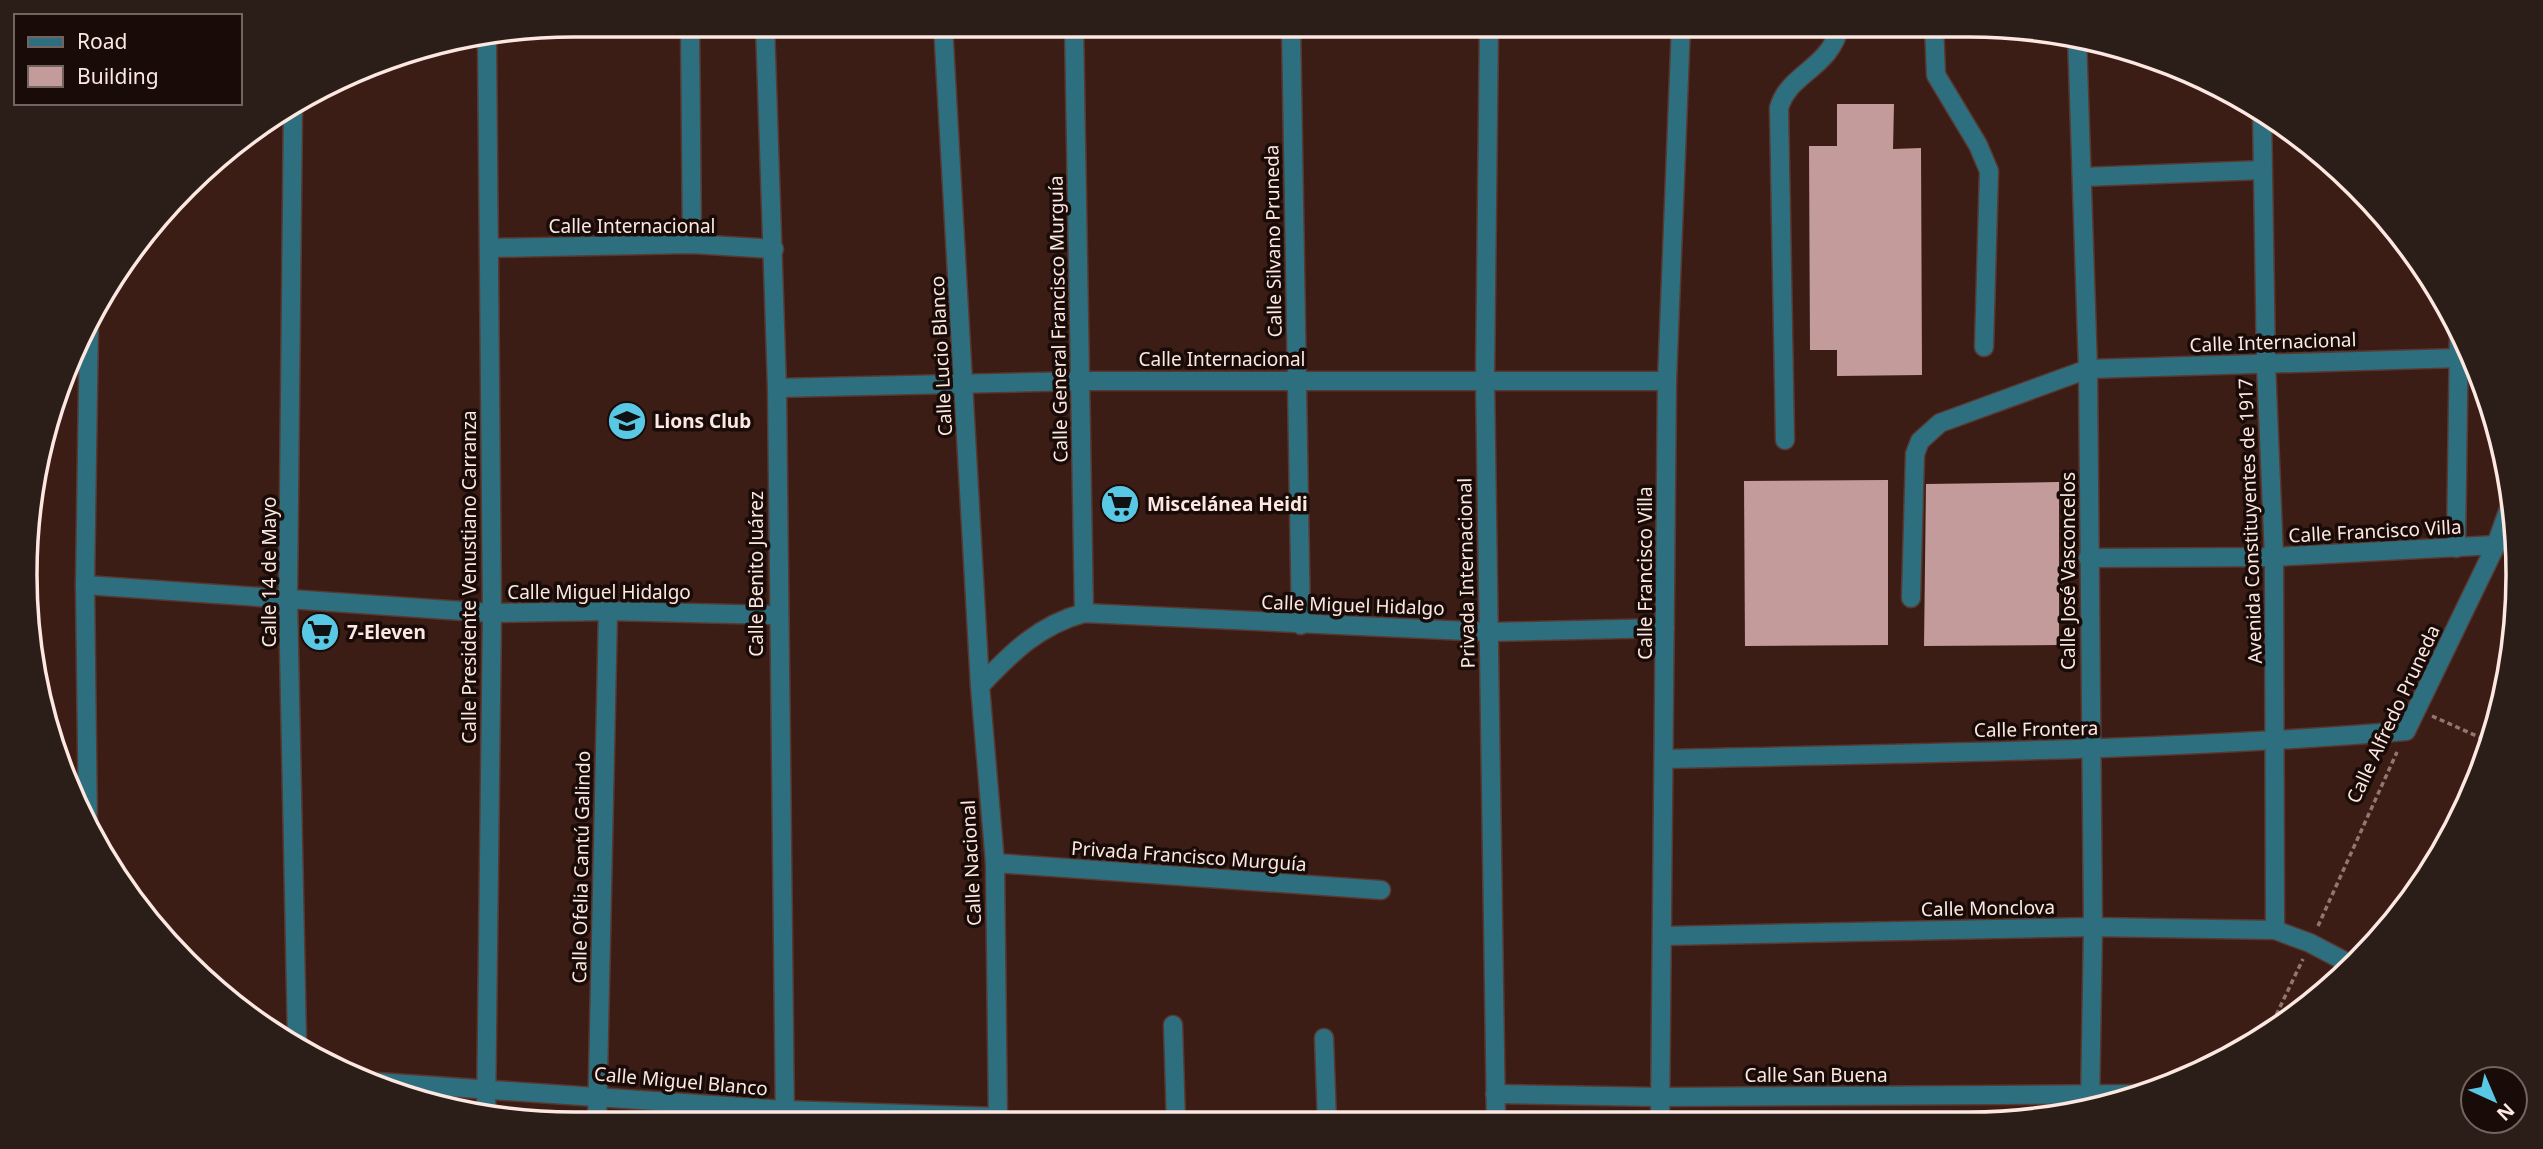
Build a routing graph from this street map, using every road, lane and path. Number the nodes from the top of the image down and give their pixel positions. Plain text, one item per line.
1 (690, 37) edge
2 (766, 37) edge
3 (944, 37) edge
4 (1074, 37) edge
5 (1292, 37) edge
6 (1489, 37) edge
7 (1680, 37) edge
8 (1836, 37) edge
9 (1935, 37) edge
10 (487, 44) edge
11 (2078, 48) edge
12 (293, 117) edge
13 (2262, 124) edge
14 (2262, 170) junction
15 (2084, 177) junction
16 (692, 244) junction
17 (490, 248) junction
18 (774, 249) junction
19 (89, 345) edge
20 (1984, 347) dead end
21 (2459, 358) joint
22 (2266, 364) junction
23 (2088, 369) junction
24 (1485, 379) junction
25 (1296, 380) junction
26 (1081, 381) junction
27 (1667, 381) junction
28 (964, 383) junction
29 (777, 388) junction
30 (1785, 440) dead end
31 (2504, 524) edge
32 (2496, 545) junction
33 (2456, 548) junction
34 (2274, 557) junction
35 (2088, 558) junction
36 (85, 585) junction
37 (288, 598) junction
38 (1911, 598) dead end
39 (608, 611) junction
40 (492, 613) junction
41 (1084, 613) junction
42 (777, 615) junction
43 (1301, 625) junction
44 (1665, 628) junction
45 (1488, 632) junction
46 (979, 686) junction
47 (2417, 710) junction
48 (2406, 731) junction
49 (2481, 738) edge
50 (2277, 741) junction
51 (2090, 750) junction
52 (1665, 759) junction
53 (88, 802) edge
54 (995, 863) junction
55 (1381, 890) dead end
56 (2093, 927) junction
57 (2275, 930) junction
58 (1664, 936) junction
59 (2310, 943) junction
60 (2343, 960) edge
61 (2276, 1016) edge
62 (1173, 1026) dead end
63 (298, 1035) edge
64 (1324, 1038) dead end
65 (399, 1083) edge
66 (486, 1087) junction
67 (1495, 1094) junction
68 (597, 1095) junction
69 (1660, 1097) junction
70 (2090, 1098) edge
71 (2078, 1101) edge
72 (486, 1105) edge
73 (597, 1112) edge
74 (742, 1112) edge
75 (785, 1112) edge
76 (998, 1112) edge
77 (1176, 1112) edge
78 (1327, 1112) edge
79 (1496, 1112) edge
80 (1660, 1112) edge

1 - 16 street
2 - 18 street, Calle Benito Juárez
3 - 28 street, Calle Lucio Blanco
4 - 26 street, Calle General Francisco Murguía
5 - 25 street, Calle Silvano Pruneda
6 - 24 street, Privada Internacional
7 - 27 street, Calle Francisco Villa
8 - 30 street
9 - 20 street
10 - 17 street, Calle Presidente Venustiano Carranza
11 - 15 street, Calle José Vasconcelos
12 - 37 street, Calle 14 de Mayo
13 - 14 street, Avenida Constituyentes de 1917
14 - 15 street
14 - 22 street, Avenida Constituyentes de 1917
15 - 23 street, Calle José Vasconcelos
16 - 17 street, Calle Internacional
16 - 18 street, Calle Internacional
17 - 40 street, Calle Presidente Venustiano Carranza
18 - 29 street, Calle Benito Juárez
19 - 36 street
21 - 22 street, Calle Internacional
21 - 33 street
22 - 23 street, Calle Internacional
22 - 34 street, Avenida Constituyentes de 1917
23 - 35 street, Calle José Vasconcelos
23 - 38 street, Calle Internacional
24 - 25 street, Calle Internacional
24 - 27 street, Calle Internacional
24 - 45 street, Privada Internacional
25 - 26 street, Calle Internacional
25 - 43 street, Calle Silvano Pruneda
26 - 28 street, Calle Internacional
26 - 41 street, Calle General Francisco Murguía
27 - 44 street, Calle Francisco Villa
28 - 29 street, Calle Internacional
28 - 46 street, Calle Lucio Blanco
29 - 42 street, Calle Benito Juárez
31 - 32 street, Calle Alfredo Pruneda
32 - 33 street, Calle Francisco Villa
32 - 47 street, Calle Alfredo Pruneda
33 - 34 street, Calle Francisco Villa
34 - 35 street, Calle Francisco Villa
34 - 50 street, Avenida Constituyentes de 1917
35 - 51 street, Calle José Vasconcelos
36 - 37 street, Calle Miguel Hidalgo
36 - 53 street
37 - 40 street, Calle Miguel Hidalgo
37 - 63 street, Calle 14 de Mayo
39 - 40 street, Calle Miguel Hidalgo
39 - 42 street, Calle Miguel Hidalgo
39 - 68 street, Calle Ofelia Cantú Galindo
40 - 66 street, Calle Presidente Venustiano Carranza
41 - 43 street, Calle Miguel Hidalgo
41 - 46 street, Calle Miguel Hidalgo
42 - 75 street, Calle Benito Juárez
43 - 45 street, Calle Miguel Hidalgo
44 - 45 street, Calle Miguel Hidalgo
44 - 52 street, Calle Francisco Villa
45 - 67 street, Privada Internacional
46 - 54 street, Calle Nacional
47 - 48 street, Calle Alfredo Pruneda
47 - 49 path
48 - 50 street, Calle Frontera
48 - 59 path, Calle Alfredo Pruneda
50 - 51 street, Calle Frontera
50 - 57 street, Avenida Constituyentes de 1917
51 - 52 street, Calle Frontera
51 - 56 street, Calle José Vasconcelos
52 - 58 street, Calle Francisco Villa
54 - 55 street, Privada Francisco Murguía
54 - 76 street, Calle Nacional
56 - 57 street, Calle Monclova
56 - 58 street, Calle Monclova
56 - 70 street, Calle José Vasconcelos
57 - 59 street, Calle Monclova
58 - 69 street, Calle Francisco Villa
59 - 60 street, Calle Monclova
59 - 61 path, Calle Alfredo Pruneda
62 - 77 street
64 - 78 street
65 - 66 street, Calle Miguel Blanco
66 - 68 street, Calle Miguel Blanco
66 - 72 street, Calle Presidente Venustiano Carranza
67 - 69 street, Calle San Buena
67 - 79 street, Privada Internacional
68 - 73 street, Calle Ofelia Cantú Galindo
68 - 74 street, Calle Miguel Blanco
69 - 71 street, Calle San Buena
69 - 80 street, Calle Francisco Villa

